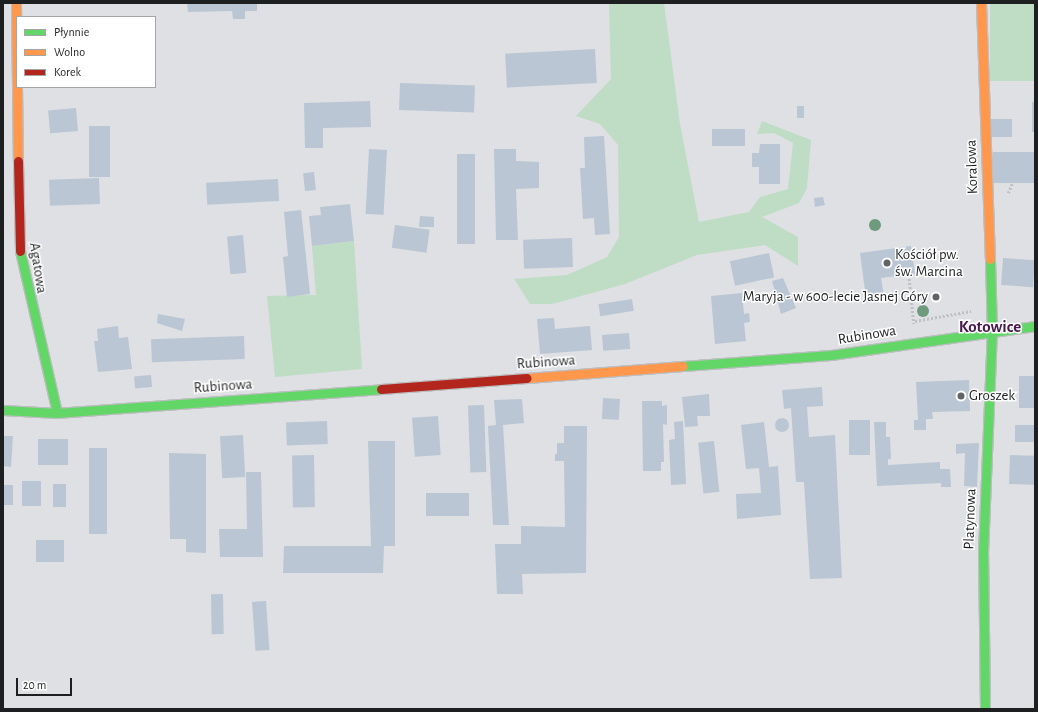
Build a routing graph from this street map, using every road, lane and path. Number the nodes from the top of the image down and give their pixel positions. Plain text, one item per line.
1 (16, 3) edge
2 (980, 3) edge
3 (16, 16) edge
4 (17, 88) edge
5 (909, 275) dead end
6 (1035, 326) edge
7 (992, 331) junction
8 (915, 342) junction
9 (3, 410) edge
10 (57, 413) junction
11 (985, 709) edge

1 - 3 street, Agatowa
2 - 7 street, Koralowa
4 - 10 street, Agatowa
5 - 8 path
6 - 7 street, Rubinowa
7 - 8 street, Rubinowa
7 - 11 street, Platynowa
8 - 10 street, Rubinowa
9 - 10 street, Rubinowa

